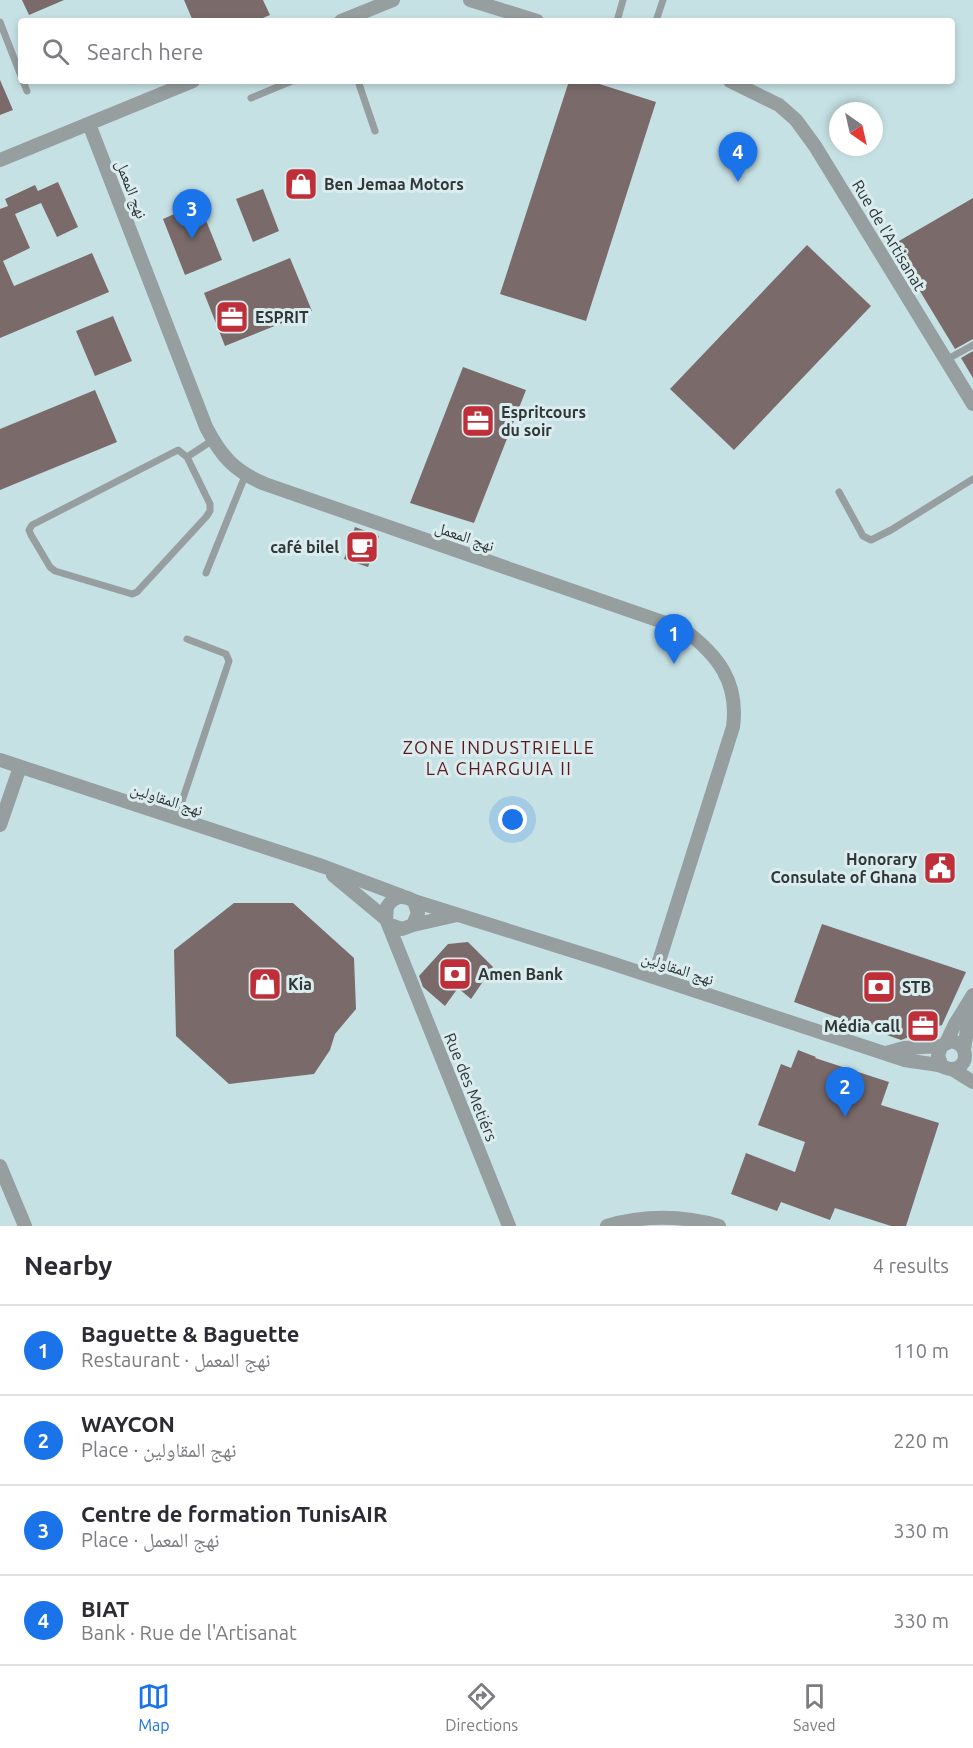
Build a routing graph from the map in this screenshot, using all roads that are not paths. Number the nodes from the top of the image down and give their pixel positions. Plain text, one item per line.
1 (393, 0) edge
2 (470, 0) edge
3 (623, 0) edge
4 (663, 0) edge
5 (348, 18) edge
6 (527, 18) edge
7 (618, 18) edge
8 (657, 18) edge
9 (0, 22) edge
10 (18, 68) edge
11 (24, 84) edge
12 (186, 84) edge
13 (285, 84) edge
14 (359, 84) edge
15 (736, 84) edge
16 (27, 91) dead end
17 (251, 98) dead end
18 (89, 124) junction
19 (375, 131) dead end
20 (0, 160) edge
21 (973, 345) edge
22 (946, 360) junction
23 (973, 404) edge
24 (213, 440) junction
25 (187, 457) junction
26 (245, 476) junction
27 (973, 479) edge
28 (839, 492) dead end
29 (206, 573) dead end
30 (187, 639) dead end
31 (0, 760) edge
32 (20, 767) junction
33 (177, 819) junction
34 (0, 825) edge
35 (325, 867) junction
36 (408, 899) junction
37 (459, 915) junction
38 (388, 922) junction
39 (411, 926) junction
40 (402, 960) junction
41 (654, 977) junction
42 (972, 998) edge
43 (943, 1044) junction
44 (886, 1053) junction
45 (968, 1055) edge
46 (947, 1067) junction
47 (973, 1082) edge
48 (0, 1166) edge
49 (26, 1226) edge
50 (509, 1226) edge
51 (607, 1226) edge
52 (719, 1226) edge

1 - 5 street
2 - 6 street
3 - 7 lane
4 - 8 lane
9 - 10 lane
11 - 16 lane
12 - 18 street
13 - 17 lane
14 - 19 lane
15 - 22 street, Rue de l'Artisanat
18 - 20 street
18 - 24 street, نهج المعمل
21 - 22 lane
22 - 23 street, Rue de l'Artisanat
24 - 25 lane
24 - 26 street, نهج المعمل
25 - 25 lane
26 - 29 lane
26 - 41 street, نهج المعمل
27 - 28 lane
30 - 33 lane
31 - 32 street, نهج المقاولين
32 - 33 street, نهج المقاولين
32 - 34 street
33 - 35 street, نهج المقاولين
35 - 36 street, نهج المقاولين
35 - 38 street, نهج المقاولين
36 - 37 street, نهج المقاولين
36 - 38 street
36 - 39 street
37 - 39 street, نهج المقاولين
37 - 41 street, نهج المقاولين
38 - 39 street
38 - 40 street, Rue des Metiérs
39 - 40 street
40 - 50 street, Rue des Metiérs
41 - 44 street, نهج المقاولين
42 - 43 street
42 - 45 street
43 - 44 street, نهج المقاولين
43 - 45 street
43 - 46 street
44 - 46 street, نهج المقاولين
45 - 46 street
46 - 47 street, نهج المقاولين
48 - 49 street
51 - 52 street

